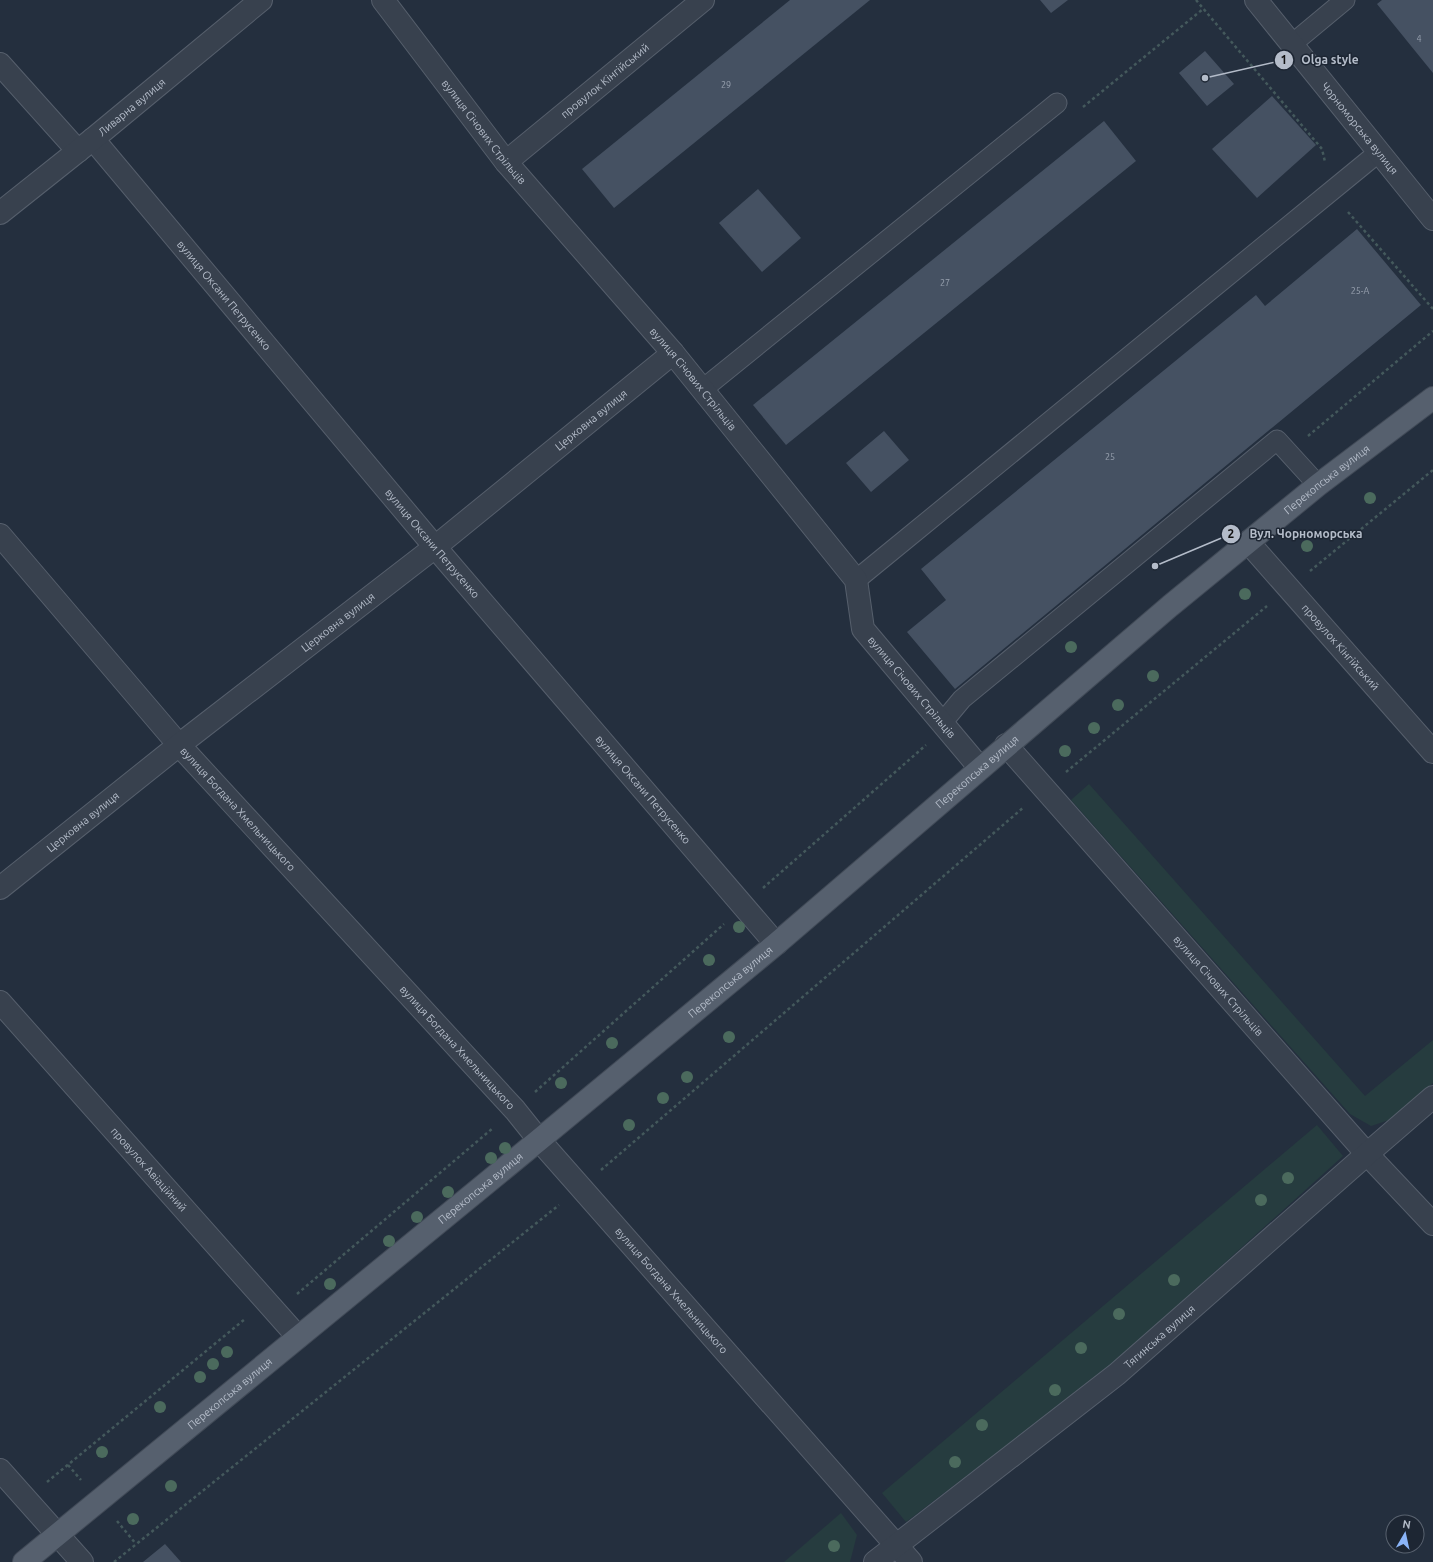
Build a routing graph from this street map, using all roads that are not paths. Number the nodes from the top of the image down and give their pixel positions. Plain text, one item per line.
1 (261, 0) edge
2 (382, 0) edge
3 (703, 0) edge
4 (1256, 0) edge
5 (1345, 0) edge
6 (1292, 44) junction
7 (0, 64) edge
8 (1057, 103) road end
9 (86, 145) junction
10 (1379, 152) junction
11 (506, 162) junction
12 (0, 213) edge
13 (1433, 219) edge
14 (673, 353) junction
15 (703, 389) junction
16 (1433, 398) edge
17 (1318, 485) junction
18 (0, 535) edge
19 (1248, 542) junction
20 (435, 547) junction
21 (856, 580) junction
22 (942, 724) junction
23 (179, 745) junction
24 (1006, 745) junction
25 (1433, 752) edge
26 (980, 768) junction
27 (0, 888) edge
28 (776, 944) junction
29 (0, 1002) edge
30 (1433, 1097) edge
31 (539, 1140) junction
32 (1366, 1154) junction
33 (1433, 1224) edge
34 (298, 1337) junction
35 (0, 1470) edge
36 (57, 1534) junction
37 (897, 1544) junction
38 (24, 1562) edge
39 (82, 1562) edge
40 (876, 1562) edge
41 (911, 1562) edge

1 - 9 street, Ливарна вулиця
2 - 11 street, вулиця Січових Стрільців
3 - 11 street, провулок Кінгійський
4 - 6 street, Чорноморська вулиця
5 - 6 lane
6 - 10 street, Чорноморська вулиця
7 - 9 street, вулиця Оксани Петрусенко
8 - 15 lane
9 - 12 street, Ливарна вулиця
9 - 20 street, вулиця Оксани Петрусенко
10 - 13 street, Чорноморська вулиця
10 - 21 lane
11 - 14 street, вулиця Січових Стрільців
14 - 15 street, вулиця Січових Стрільців
14 - 20 street, Церковна вулиця
15 - 21 street, вулиця Січових Стрільців
16 - 17 main road, Перекопська вулиця
17 - 19 main road, Перекопська вулиця
17 - 22 lane
18 - 23 street, вулиця Богдана Хмельницького
19 - 24 main road, Перекопська вулиця
19 - 25 street, провулок Кінгійський
20 - 23 street, Церковна вулиця
20 - 28 street, вулиця Оксани Петрусенко
21 - 22 street, вулиця Січових Стрільців
22 - 26 street, вулиця Січових Стрільців
23 - 27 street, Церковна вулиця
23 - 31 street, вулиця Богдана Хмельницького
24 - 26 main road, Перекопська вулиця
24 - 32 street, вулиця Січових Стрільців
26 - 28 main road, Перекопська вулиця
28 - 31 main road, Перекопська вулиця
29 - 34 street, провулок Авіаційний
30 - 32 street, Тягинська вулиця
31 - 34 main road, Перекопська вулиця
31 - 37 street, вулиця Богдана Хмельницького
32 - 33 street, вулиця Січових Стрільців
32 - 37 street, Тягинська вулиця
34 - 36 main road, Перекопська вулиця
35 - 36 street
36 - 38 main road, Перекопська вулиця
36 - 39 street
37 - 40 street, Тягинська вулиця
37 - 41 street, вулиця Богдана Хмельницького

